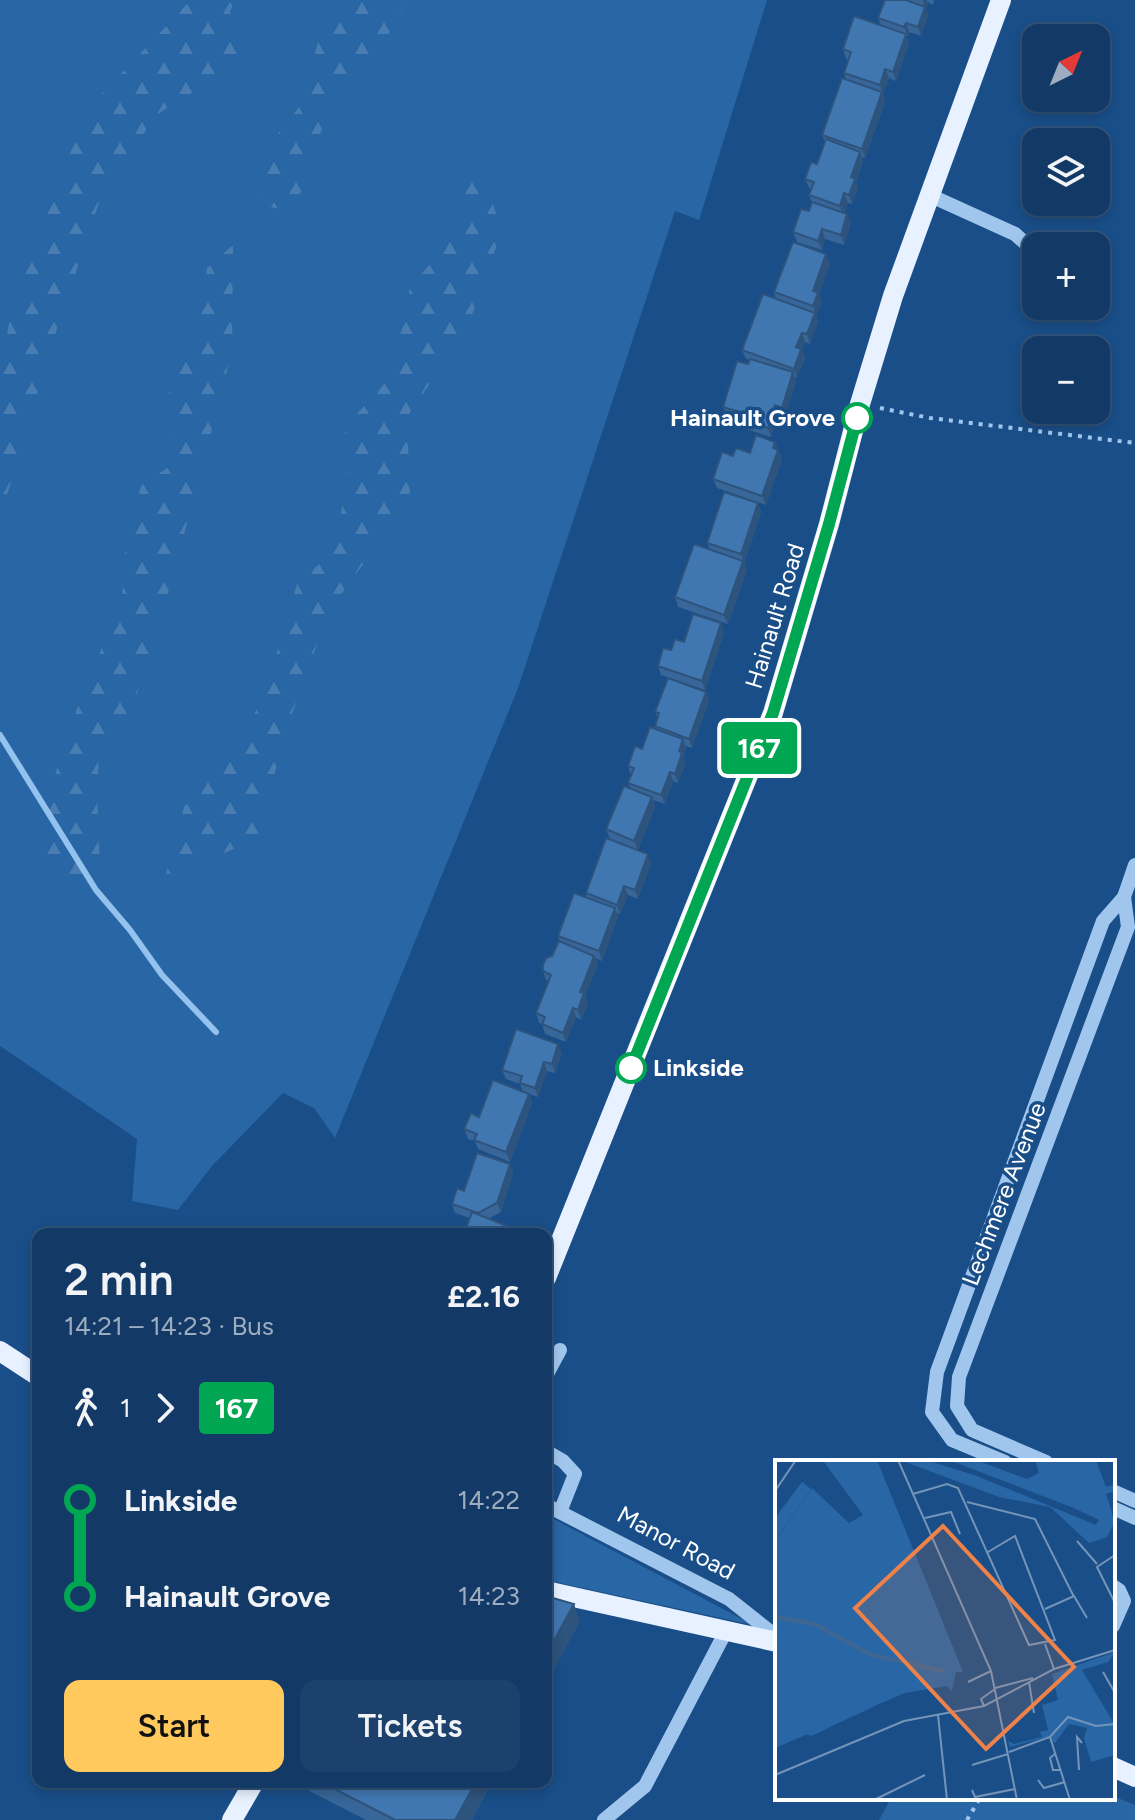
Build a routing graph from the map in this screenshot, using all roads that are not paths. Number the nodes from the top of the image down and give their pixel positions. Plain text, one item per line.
1 (1001, 0) edge
2 (929, 195) junction
3 (1022, 240) edge
4 (1135, 865) edge
5 (1124, 897) junction
6 (1026, 1132) junction
7 (1049, 1139) junction
8 (552, 1263) edge
9 (947, 1341) junction
10 (969, 1349) junction
11 (560, 1350) dead end
12 (0, 1351) edge
13 (552, 1365) edge
14 (32, 1372) edge
15 (552, 1455) edge
16 (1000, 1460) edge
17 (1041, 1460) edge
18 (1115, 1492) edge
19 (1135, 1501) edge
20 (552, 1508) edge
21 (1115, 1509) edge
22 (560, 1512) junction
23 (1135, 1518) edge
24 (1115, 1587) edge
25 (552, 1592) edge
26 (1115, 1621) edge
27 (726, 1631) junction
28 (775, 1637) edge
29 (775, 1639) edge
30 (1115, 1768) edge
31 (1135, 1777) edge
32 (251, 1788) edge
33 (232, 1820) edge
34 (604, 1820) edge

1 - 2 main road, Hainault Road
2 - 3 street
2 - 8 main road, Hainault Road
4 - 5 street, Lechmere Avenue
5 - 6 street, Lechmere Avenue
5 - 7 street, Lechmere Avenue
6 - 7 street
6 - 9 street, Lechmere Avenue
7 - 10 street, Lechmere Avenue
9 - 10 street
9 - 16 street, Lechmere Avenue
10 - 17 street, Lechmere Avenue
11 - 13 street
12 - 14 main road
15 - 22 street
18 - 19 street
20 - 22 street, Manor Road
21 - 23 street
22 - 28 street, Manor Road
24 - 26 street
25 - 27 main road, Manor Road
27 - 29 main road, Manor Road
27 - 34 street
30 - 31 main road
32 - 33 main road

